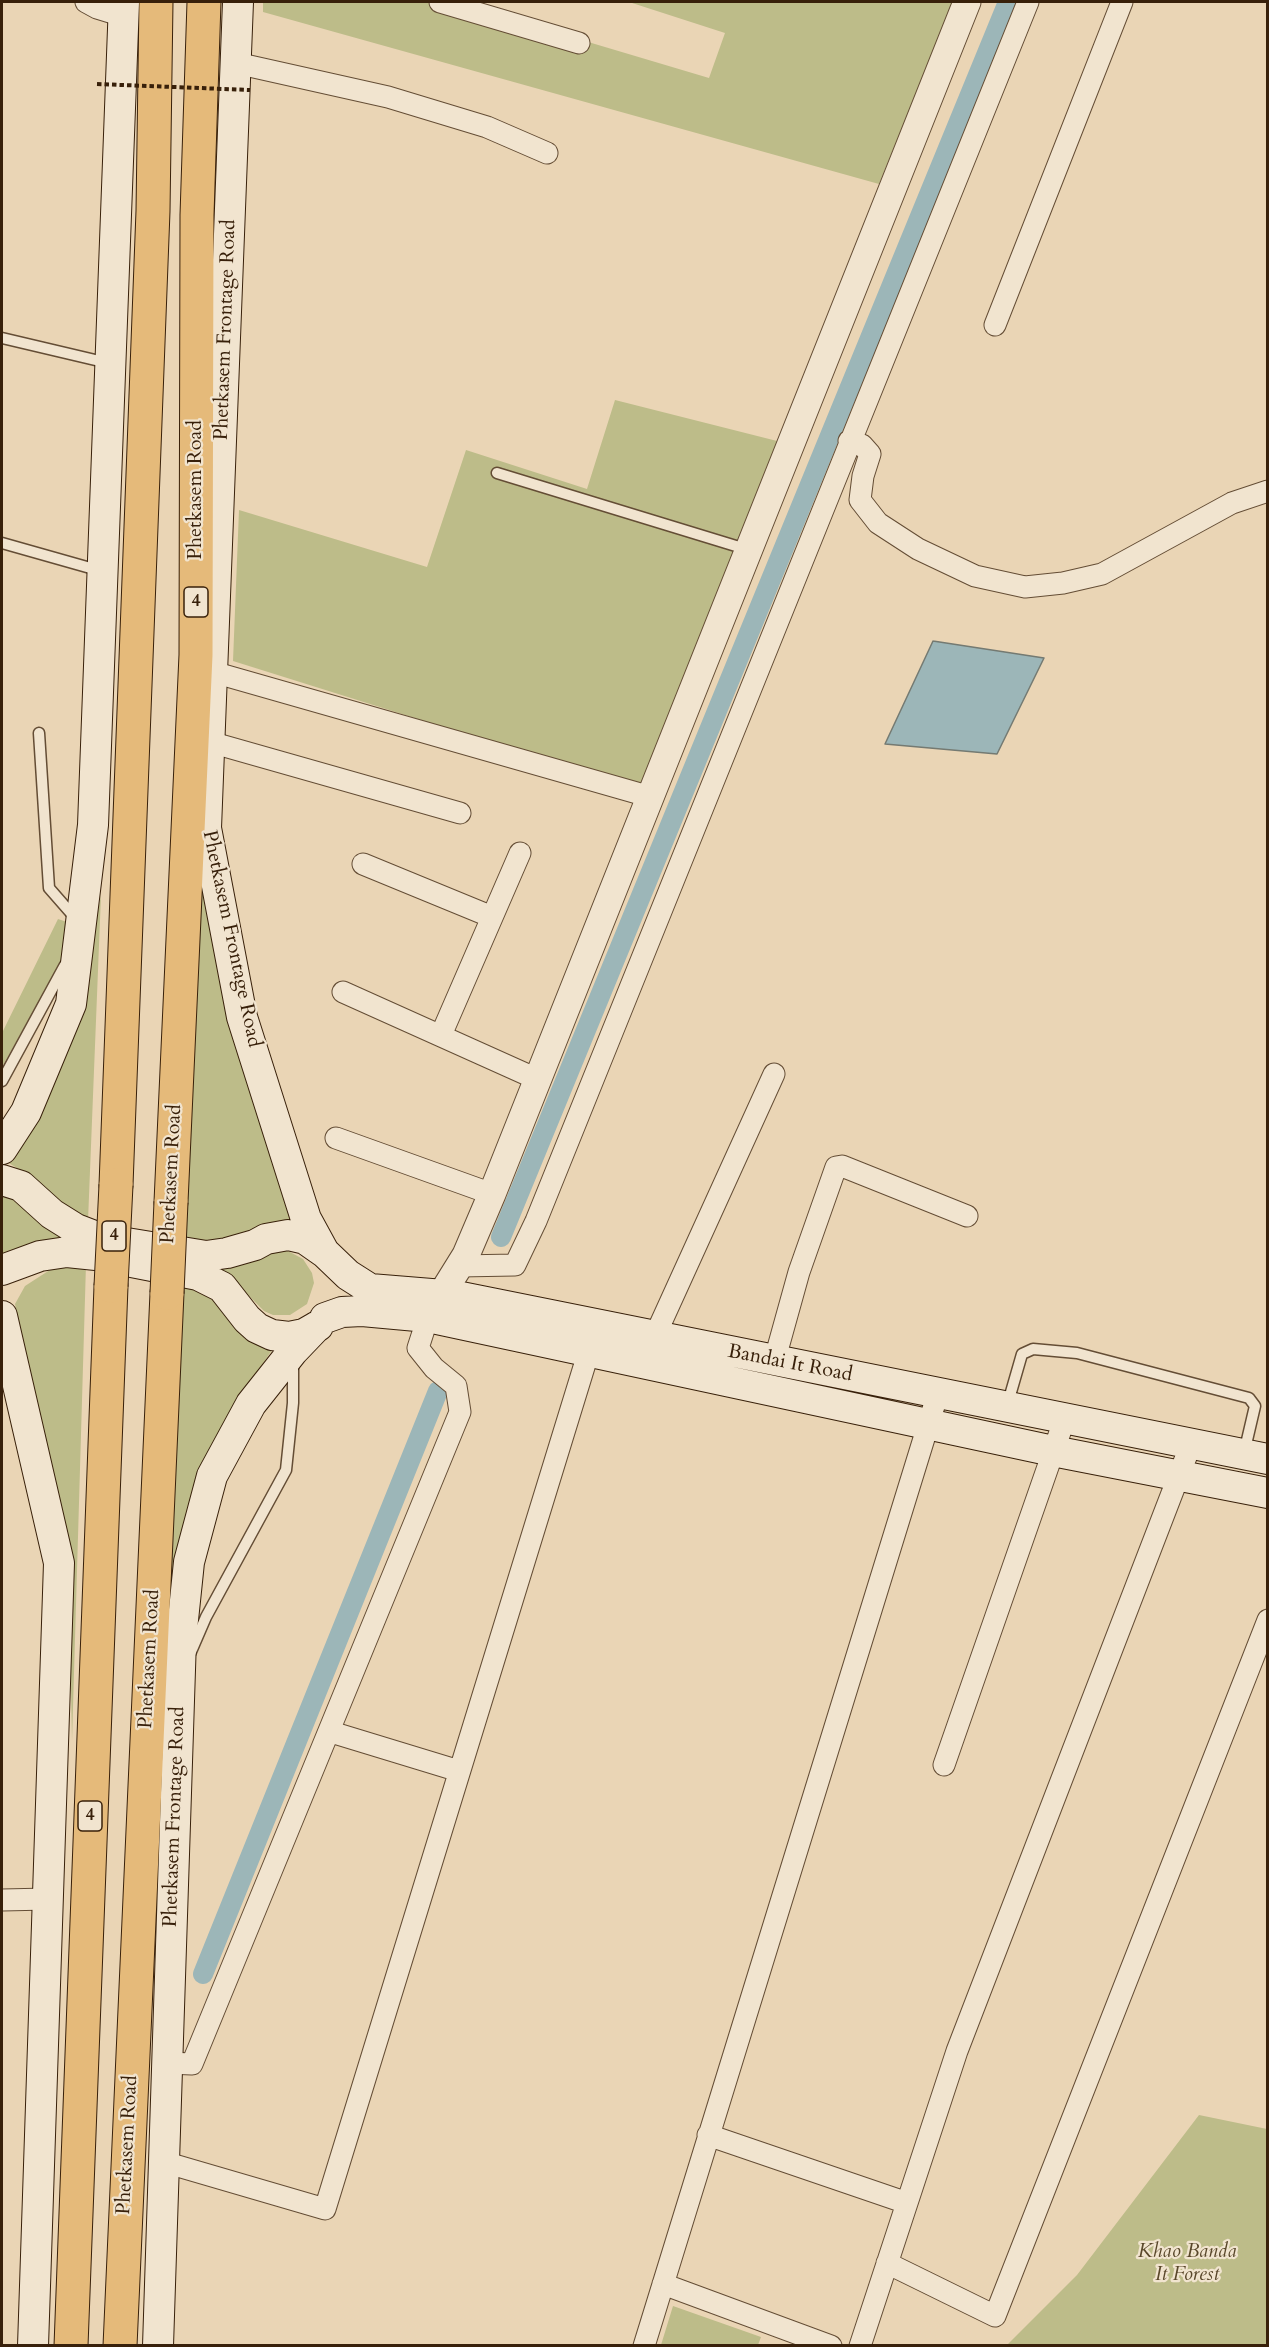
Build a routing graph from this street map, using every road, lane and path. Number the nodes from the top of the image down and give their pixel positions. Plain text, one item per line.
1 (86, 2) edge
2 (156, 2) edge
3 (204, 2) edge
4 (238, 2) edge
5 (440, 2) edge
6 (967, 2) edge
7 (1028, 2) edge
8 (1117, 3) edge
9 (124, 9) edge
10 (579, 43) dead end
11 (236, 63) junction
12 (97, 84) dead end
13 (250, 90) dead end
14 (547, 153) dead end
15 (995, 325) dead end
16 (2, 338) edge
17 (111, 364) junction
18 (849, 441) junction
19 (497, 473) dead end
20 (1268, 491) edge
21 (2, 543) edge
22 (749, 550) junction
23 (104, 572) junction
24 (213, 672) junction
25 (39, 733) dead end
26 (210, 742) junction
27 (651, 797) junction
28 (460, 813) dead end
29 (520, 853) dead end
30 (363, 864) dead end
31 (492, 917) junction
32 (80, 930) junction
33 (343, 992) dead end
34 (441, 1035) junction
35 (774, 1074) dead end
36 (2, 1080) edge
37 (538, 1080) junction
38 (336, 1138) dead end
39 (2, 1149) edge
40 (2, 1180) edge
41 (492, 1194) junction
42 (967, 1216) dead end
43 (324, 1252) junction
44 (459, 1266) junction
45 (2, 1270) edge
46 (434, 1306) junction
47 (2, 1316) edge
48 (321, 1323) junction
49 (593, 1337) junction
50 (654, 1338) junction
51 (293, 1351) junction
52 (7, 1360) edge
53 (774, 1362) junction
54 (938, 1393) junction
55 (1006, 1406) junction
56 (1065, 1418) junction
57 (929, 1423) junction
58 (1191, 1444) junction
59 (1053, 1451) junction
60 (1255, 1457) edge
61 (1178, 1477) junction
62 (1268, 1493) edge
63 (1268, 1620) edge
64 (180, 1679) junction
65 (331, 1732) junction
66 (944, 1765) dead end
67 (459, 1771) junction
68 (48, 1899) junction
69 (2, 1900) edge
70 (167, 2063) junction
71 (708, 2135) junction
72 (164, 2162) junction
73 (907, 2203) junction
74 (887, 2264) junction
75 (122, 2274) junction
76 (663, 2284) junction
77 (30, 2338) edge
78 (71, 2346) edge
79 (120, 2346) edge
80 (124, 2346) edge
81 (158, 2346) edge
82 (644, 2346) edge
83 (831, 2346) edge
84 (860, 2346) edge

1 - 9 street
2 - 78 highway, 4, bridge
3 - 75 highway, Phetkasem Road / 4, bridge
4 - 11 main road, Phetkasem Frontage Road / 4
5 - 10 street
6 - 22 street
7 - 18 street
8 - 15 street
9 - 17 main road
11 - 14 street
11 - 24 main road, Phetkasem Frontage Road / 4
12 - 13 path, bridge
16 - 17 lane
17 - 23 main road
18 - 20 street
18 - 44 street
19 - 22 lane
21 - 23 lane
22 - 27 street
23 - 32 main road
24 - 26 main road, Phetkasem Frontage Road / 4
24 - 27 street
25 - 32 lane
26 - 28 street
26 - 43 main road, Phetkasem Frontage Road / 4
27 - 37 street
29 - 31 street
30 - 31 street
31 - 34 street
32 - 36 lane
32 - 39 main road
33 - 34 street
34 - 37 street
35 - 50 street
37 - 41 street
38 - 41 street
40 - 43 main road
41 - 44 street
42 - 53 street
43 - 46 main road, Bandai It Road
43 - 48 main road
44 - 46 street
45 - 48 main road, Bandai It Road
46 - 48 main road, Bandai It Road
46 - 49 main road, Bandai It Road
46 - 65 street
47 - 52 main road, 4
48 - 51 main road, Phetkasem Frontage Road
49 - 50 main road, Bandai It Road
49 - 57 main road, Bandai It Road
49 - 67 street
50 - 53 main road, Bandai It Road
51 - 64 lane
51 - 64 main road, Phetkasem Frontage Road
52 - 68 main road, 4
53 - 54 main road, Bandai It Road
54 - 55 main road, Bandai It Road
54 - 57 street
55 - 56 main road, Bandai It Road
55 - 60 lane
56 - 58 main road, Bandai It Road
56 - 59 street
57 - 59 main road, Bandai It Road
57 - 71 street
58 - 60 main road, Bandai It Road
58 - 61 street
59 - 61 main road, Bandai It Road
59 - 66 street
61 - 62 main road, Bandai It Road
61 - 73 street
63 - 74 street
64 - 70 main road, Phetkasem Frontage Road
65 - 67 street
65 - 70 street
67 - 72 street
68 - 69 street
68 - 77 main road, 4
70 - 72 main road, Phetkasem Frontage Road
71 - 73 street
71 - 76 street
72 - 81 main road, Phetkasem Frontage Road
73 - 74 street
74 - 84 street
75 - 79 highway, Phetkasem Road / 4
75 - 80 highway
76 - 82 street
76 - 83 street

